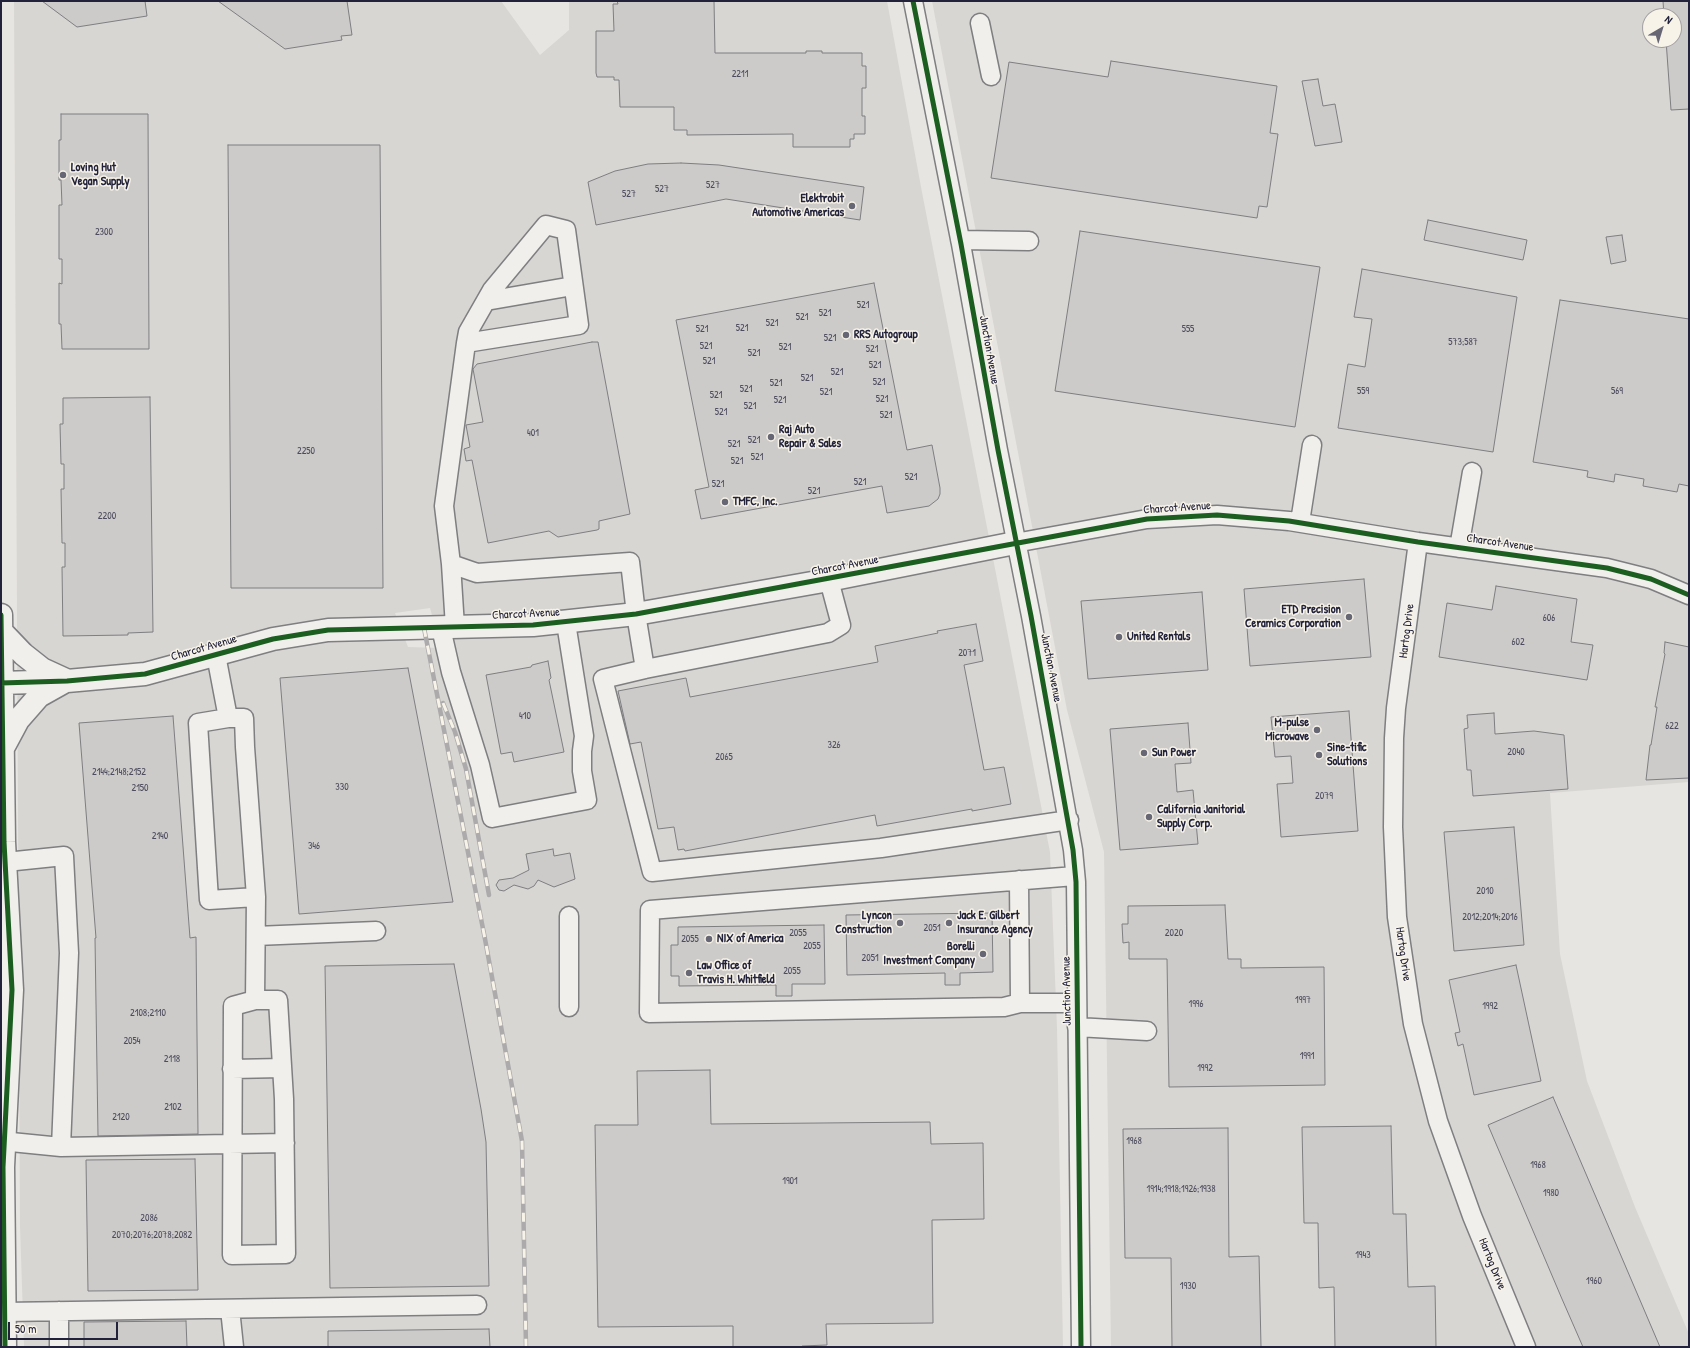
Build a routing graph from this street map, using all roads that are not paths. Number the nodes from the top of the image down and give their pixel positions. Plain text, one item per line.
1 (913, 1) edge
2 (980, 23) dead end
3 (992, 76) dead end
4 (960, 240) junction
5 (1029, 241) dead end
6 (573, 286) junction
7 (486, 300) junction
8 (466, 343) junction
9 (1312, 445) dead end
10 (1472, 472) dead end
11 (1300, 522) junction
12 (1418, 542) junction
13 (1015, 543) junction
14 (1460, 548) junction
15 (451, 564) junction
16 (829, 580) junction
17 (1689, 595) edge
18 (636, 614) junction
19 (1, 615) edge
20 (566, 622) junction
21 (448, 628) junction
22 (1, 631) edge
23 (216, 655) junction
24 (645, 669) junction
25 (67, 681) junction
26 (1, 683) edge
27 (228, 718) junction
28 (3, 749) junction
29 (1069, 820) junction
30 (6, 862) junction
31 (1075, 876) junction
32 (1019, 880) junction
33 (256, 897) junction
34 (569, 916) dead end
35 (376, 931) dead end
36 (256, 936) junction
37 (255, 1000) junction
38 (1020, 1003) junction
39 (1077, 1003) junction
40 (569, 1007) dead end
41 (1077, 1027) junction
42 (1147, 1031) dead end
43 (282, 1068) junction
44 (232, 1069) junction
45 (3, 1141) edge
46 (285, 1143) junction
47 (231, 1144) junction
48 (61, 1147) junction
49 (2, 1167) edge
50 (477, 1305) dead end
51 (230, 1309) junction
52 (4, 1312) junction
53 (59, 1312) junction
54 (5, 1347) edge
55 (59, 1347) edge
56 (234, 1347) edge
57 (1081, 1347) edge
58 (1526, 1347) edge

1 - 4 street, Junction Avenue
2 - 3 street
4 - 5 street
4 - 13 street, Junction Avenue
6 - 7 street
6 - 7 street
6 - 8 street
7 - 8 street
8 - 15 street
9 - 11 street
10 - 14 street
11 - 12 street, Charcot Avenue
11 - 13 street, Charcot Avenue
12 - 14 street, Charcot Avenue
12 - 58 street, Hartog Drive
13 - 16 main road, Charcot Avenue
13 - 29 street, Junction Avenue
14 - 17 street, Charcot Avenue
15 - 18 street
15 - 21 street
16 - 18 main road, Charcot Avenue
16 - 24 street
18 - 20 main road, Charcot Avenue
18 - 24 street
19 - 22 main road
20 - 21 main road, Charcot Avenue
20 - 21 street
21 - 23 main road, Charcot Avenue
22 - 25 main road
22 - 26 main road
23 - 25 main road, Charcot Avenue
23 - 27 street
24 - 29 street
25 - 26 main road, Charcot Avenue
25 - 28 main road
26 - 28 main road
27 - 33 street
27 - 33 street
28 - 30 main road
29 - 31 street, Junction Avenue
30 - 45 main road
30 - 48 street
31 - 32 street
31 - 39 street, Junction Avenue
32 - 38 street
32 - 38 street
33 - 36 street
34 - 40 street
35 - 36 street
36 - 37 street
37 - 43 street
37 - 44 street
38 - 39 street
39 - 41 street, Junction Avenue
41 - 42 street
41 - 57 street, Junction Avenue
43 - 44 street
43 - 46 street
44 - 47 street
45 - 48 street
45 - 49 main road
46 - 47 street
46 - 47 street
47 - 48 street
49 - 52 main road
50 - 51 street
51 - 53 street
51 - 56 street
52 - 53 street
52 - 54 main road
53 - 55 street

